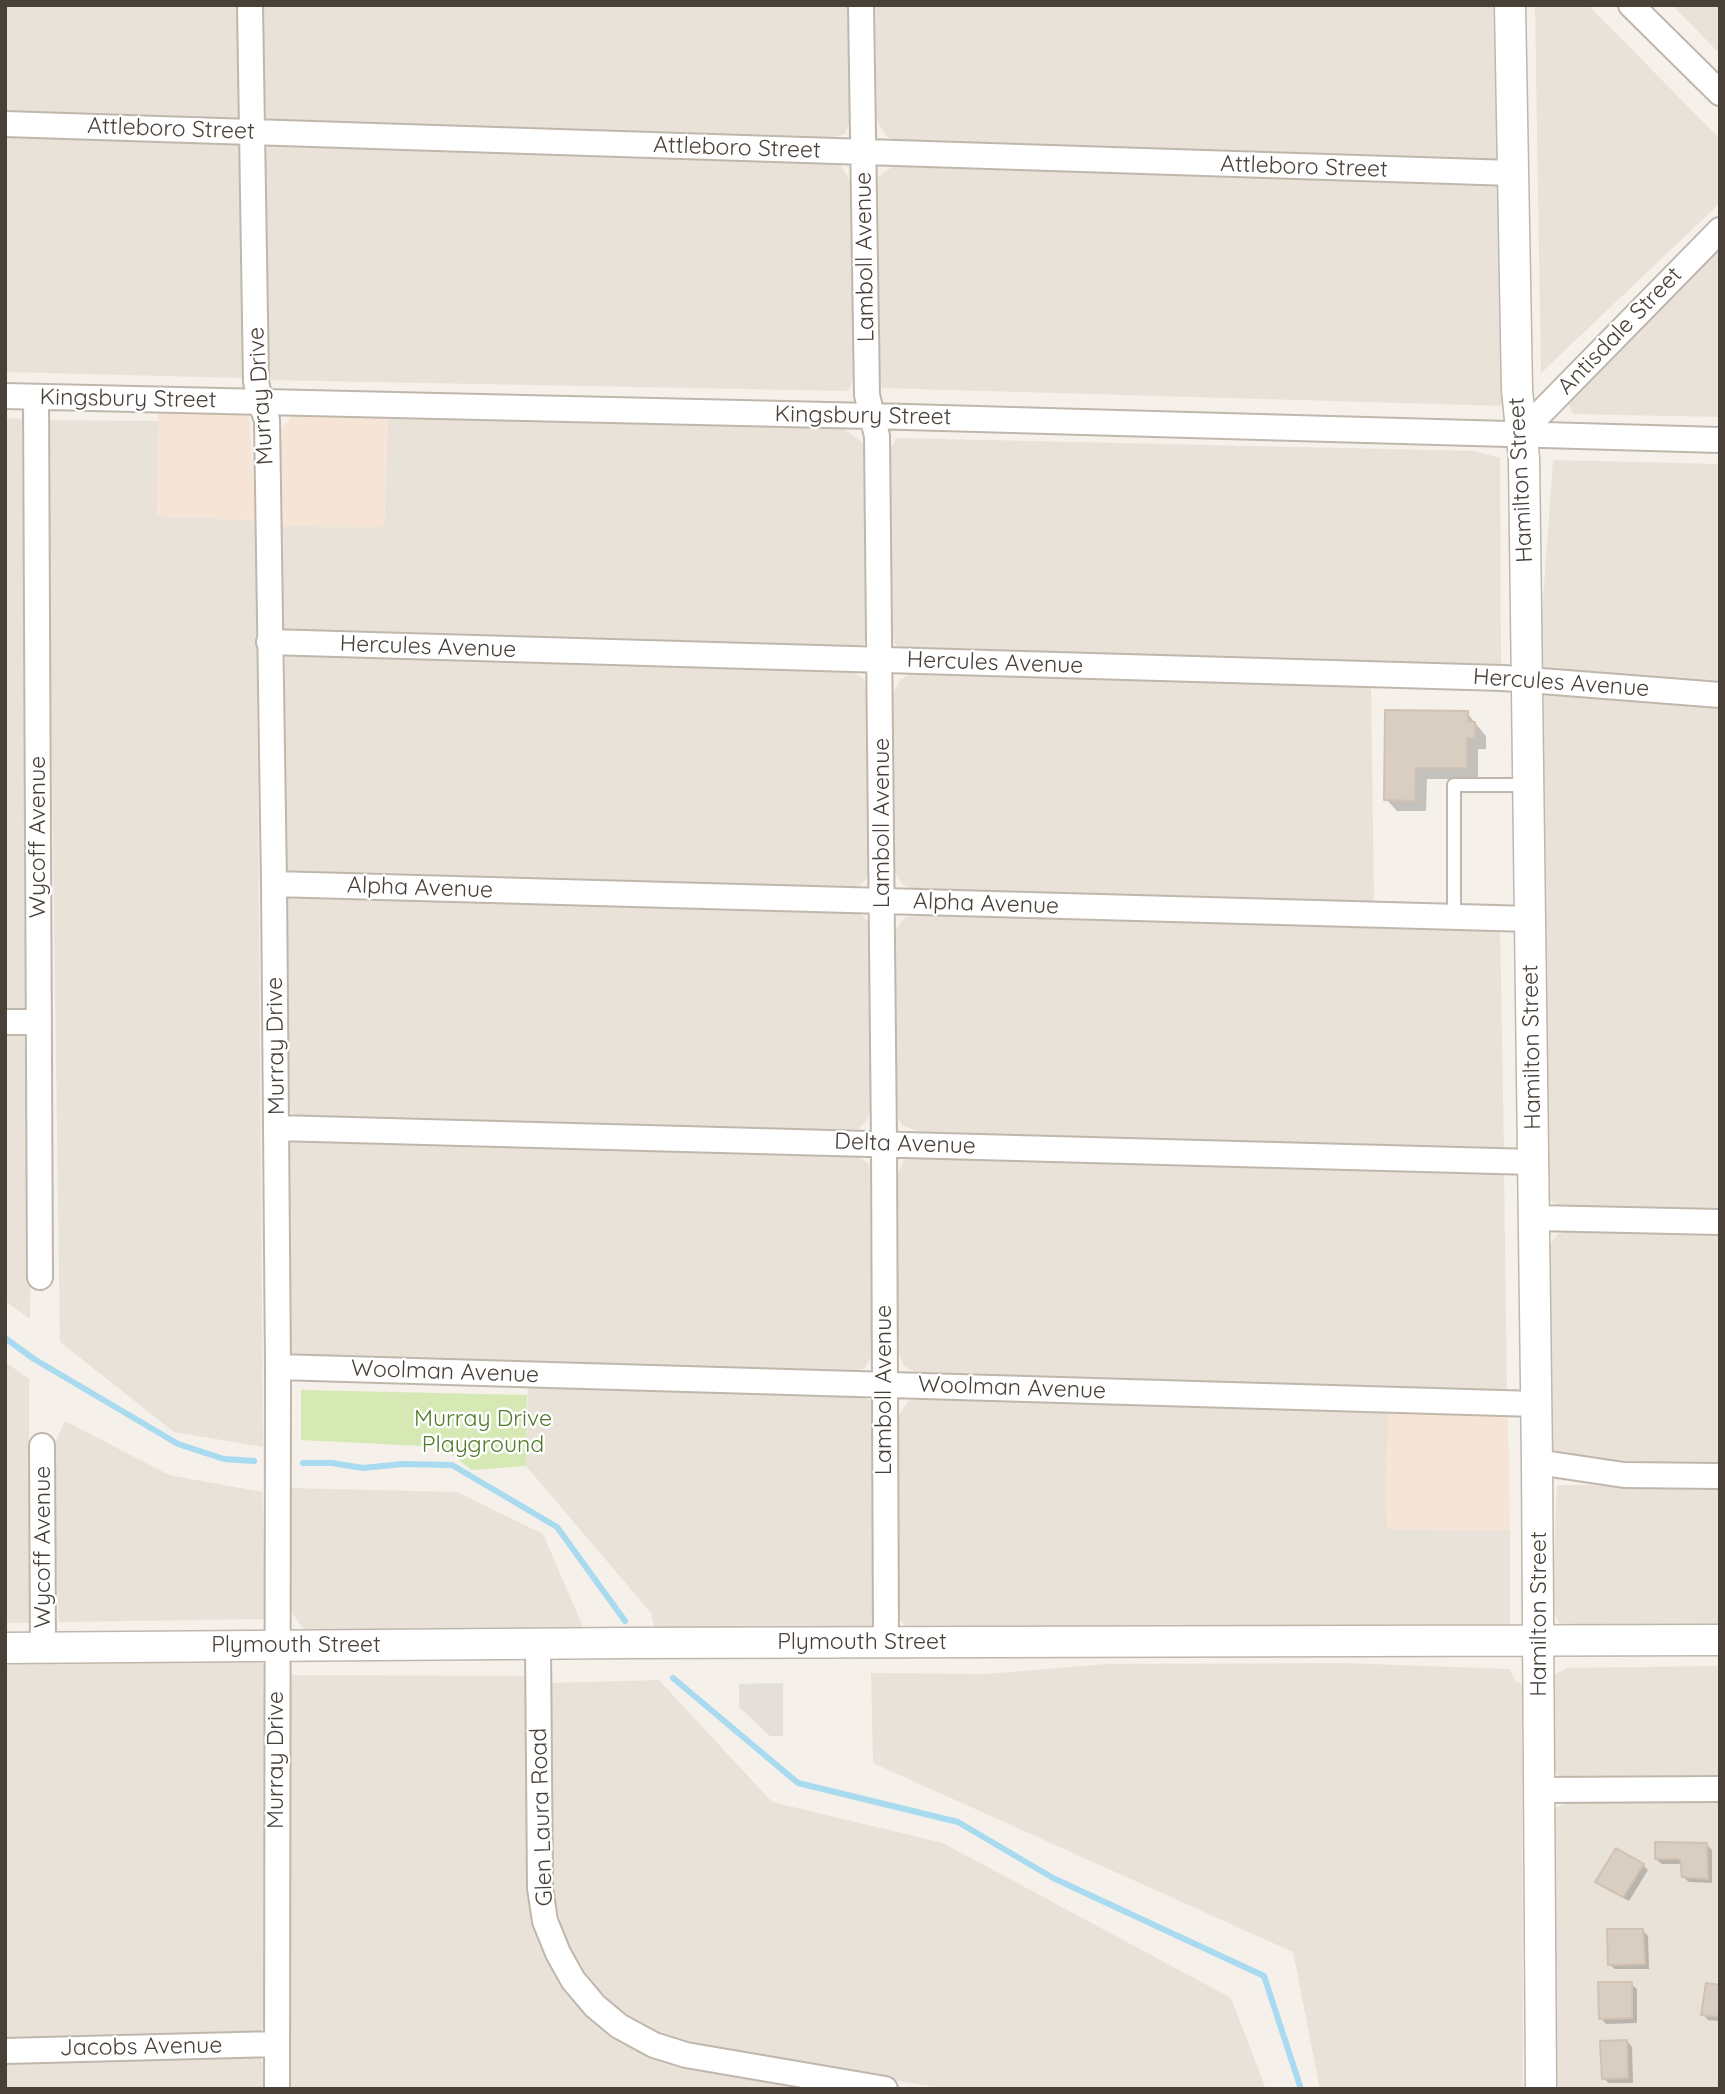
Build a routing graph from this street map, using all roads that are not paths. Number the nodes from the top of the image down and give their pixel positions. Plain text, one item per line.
1 (250, 5) edge
2 (861, 5) edge
3 (1510, 5) edge
4 (1631, 5) edge
5 (1720, 93) edge
6 (5, 124) edge
7 (253, 132) junction
8 (863, 153) junction
9 (1512, 173) junction
10 (1720, 230) edge
11 (5, 396) edge
12 (36, 397) junction
13 (260, 401) junction
14 (872, 416) junction
15 (1521, 433) junction
16 (1720, 440) edge
17 (270, 642) junction
18 (881, 660) junction
19 (1527, 680) junction
20 (1720, 695) edge
21 (1528, 785) junction
22 (274, 884) junction
23 (882, 901) junction
24 (1454, 917) junction
25 (1531, 919) junction
26 (5, 1021) edge
27 (39, 1022) junction
28 (276, 1128) junction
29 (884, 1143) junction
30 (1534, 1161) junction
31 (1535, 1218) junction
32 (1720, 1222) edge
33 (40, 1277) dead end
34 (278, 1367) junction
35 (884, 1385) junction
36 (1536, 1404) junction
37 (42, 1446) dead end
38 (1537, 1462) junction
39 (1720, 1476) edge
40 (1539, 1640) junction
41 (1720, 1640) edge
42 (886, 1642) junction
43 (538, 1644) junction
44 (276, 1645) junction
45 (5, 1648) edge
46 (43, 1648) junction
47 (1720, 1789) edge
48 (1540, 1790) junction
49 (276, 2044) junction
50 (5, 2051) edge
51 (277, 2089) edge
52 (885, 2089) edge
53 (1541, 2089) edge

1 - 7 street, Murray Drive
2 - 8 street, Lamboll Avenue
3 - 9 street, Hamilton Street
4 - 5 street
6 - 7 street, Attleboro Street
7 - 8 street, Attleboro Street
7 - 13 street, Murray Drive
8 - 9 street, Attleboro Street
8 - 14 street, Lamboll Avenue
9 - 15 street, Hamilton Street
10 - 15 street, Antisdale Street
11 - 12 street, Kingsbury Street
12 - 13 street, Kingsbury Street
12 - 27 street, Wycoff Avenue
13 - 14 street, Kingsbury Street
13 - 17 street, Murray Drive
14 - 15 street, Kingsbury Street
14 - 18 street, Lamboll Avenue
15 - 16 street, Kingsbury Street
15 - 19 street, Hamilton Street
17 - 18 street, Hercules Avenue
17 - 22 street, Murray Drive
18 - 19 street, Hercules Avenue
18 - 23 street, Lamboll Avenue
19 - 20 street, Hercules Avenue
19 - 21 street, Hamilton Street
21 - 24 lane
21 - 25 street, Hamilton Street
22 - 23 street, Alpha Avenue
22 - 28 street, Murray Drive
23 - 24 street, Alpha Avenue
23 - 29 street, Lamboll Avenue
24 - 25 street, Alpha Avenue
25 - 30 street, Hamilton Street
26 - 27 street
27 - 33 street, Wycoff Avenue
28 - 29 street, Delta Avenue
28 - 34 street, Murray Drive
29 - 30 street, Delta Avenue
29 - 35 street, Lamboll Avenue
30 - 31 street, Hamilton Street
31 - 32 street
31 - 36 street, Hamilton Street
34 - 35 street, Woolman Avenue
34 - 44 street, Murray Drive
35 - 36 street, Woolman Avenue
35 - 42 street, Lamboll Avenue
36 - 38 street, Hamilton Street
37 - 46 street, Wycoff Avenue
38 - 39 street
38 - 40 street, Hamilton Street
40 - 41 street, Plymouth Street
40 - 42 street, Plymouth Street
40 - 48 street, Hamilton Street
42 - 43 street, Plymouth Street
43 - 44 street, Plymouth Street
43 - 52 street, Glen Laura Road
44 - 46 street, Plymouth Street
44 - 49 street, Murray Drive
45 - 46 street, Plymouth Street
47 - 48 street
48 - 53 street, Hamilton Street
49 - 50 street, Jacobs Avenue
49 - 51 street, Murray Drive

